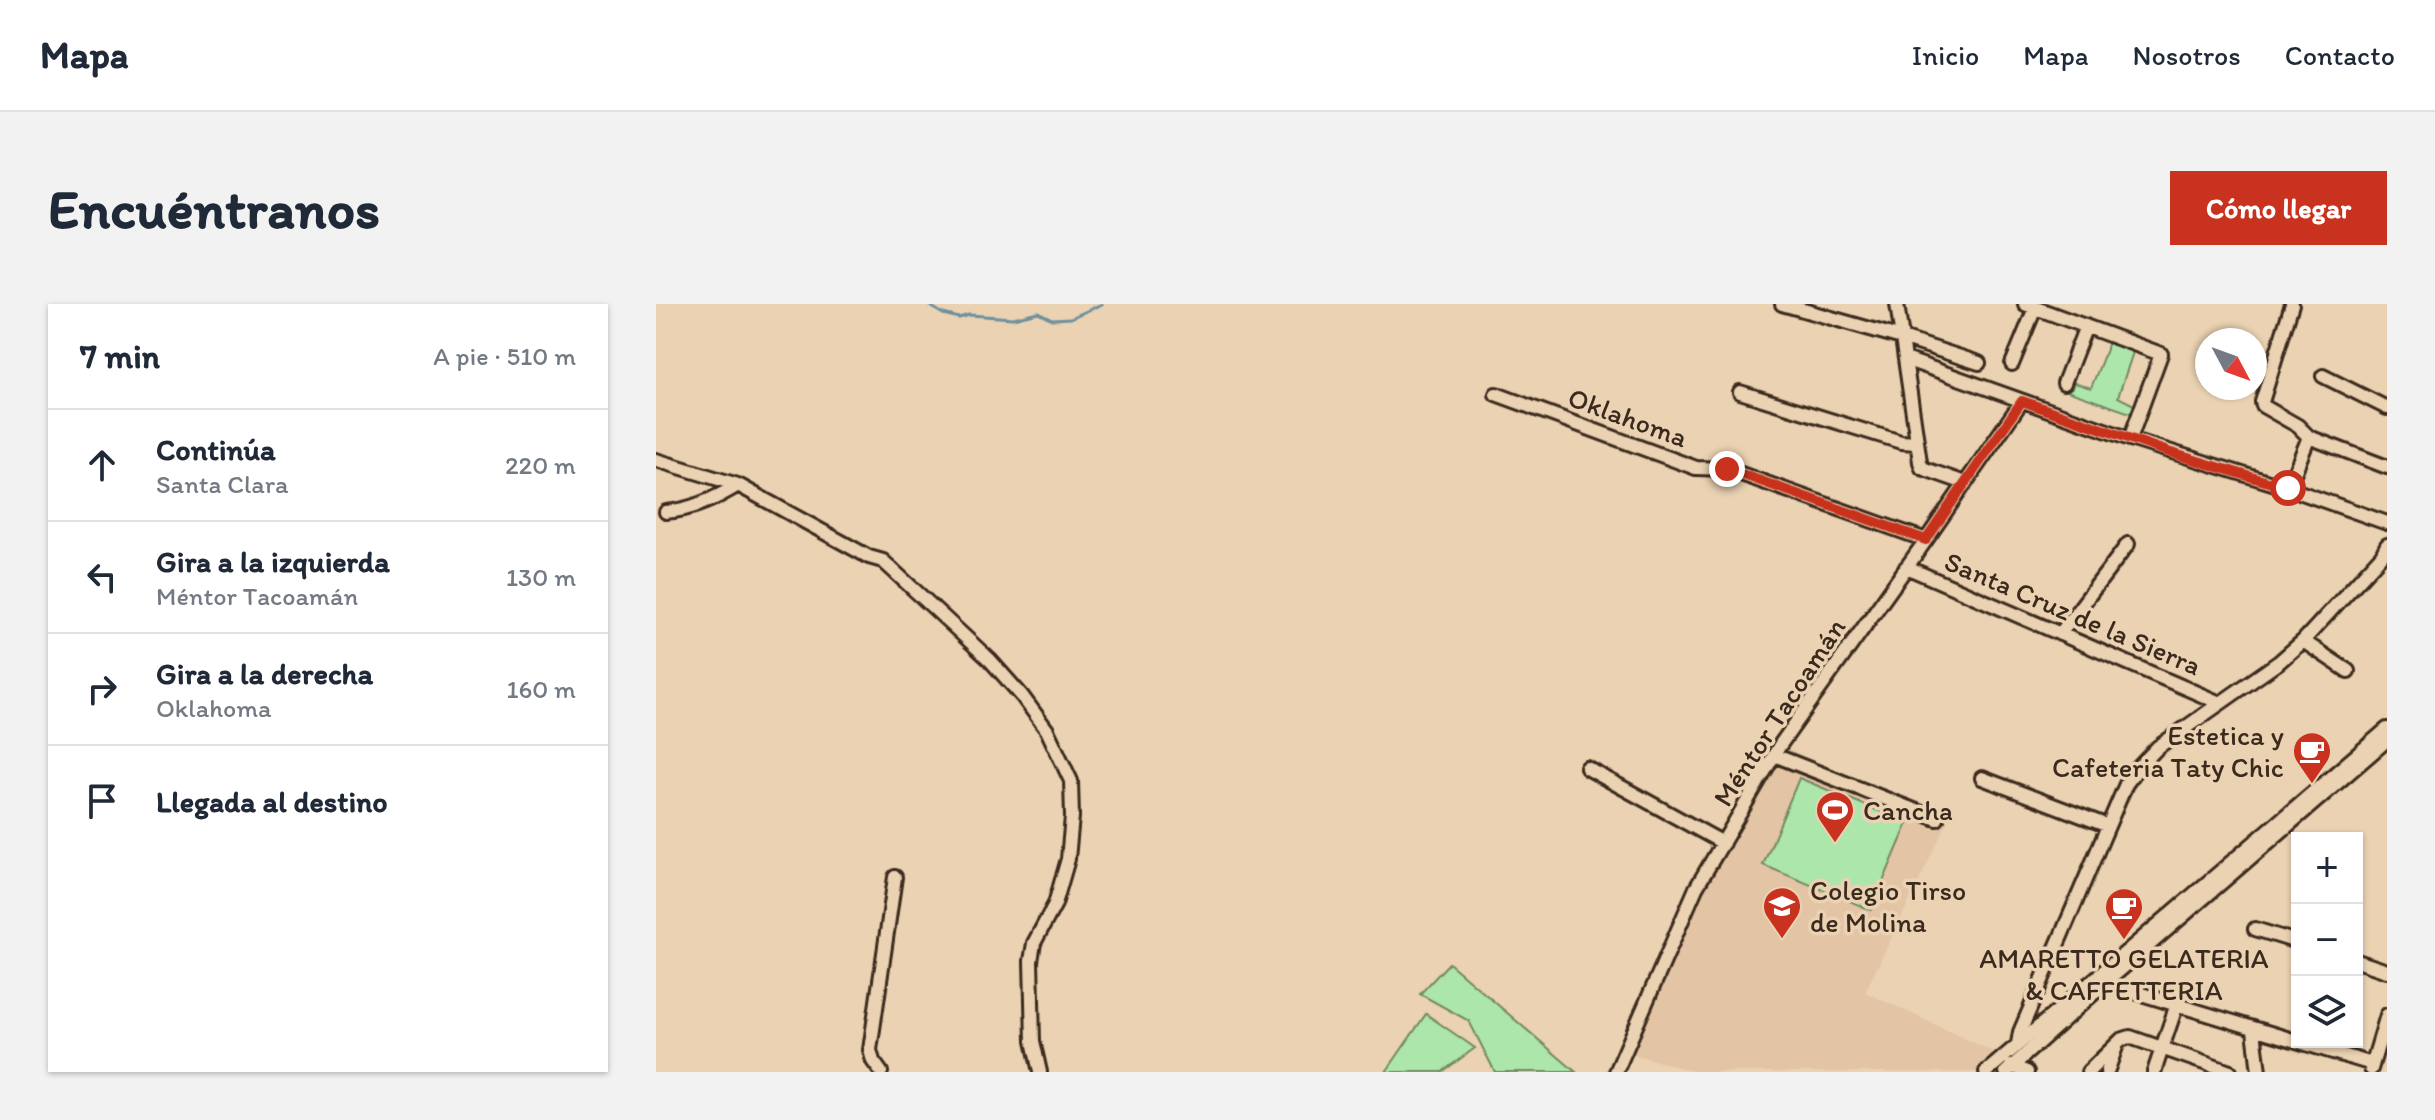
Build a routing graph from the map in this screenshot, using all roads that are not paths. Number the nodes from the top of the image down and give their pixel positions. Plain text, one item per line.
1 (1782, 304) edge
2 (1897, 304) edge
3 (2030, 306) edge
4 (2288, 306) edge
5 (2086, 326) junction
6 (1902, 338) junction
7 (1905, 359) junction
8 (1979, 363) dead end
9 (2012, 364) dead end
10 (2323, 376) dead end
11 (2064, 383) dead end
12 (1740, 392) dead end
13 (1496, 394) dead end
14 (2022, 401) junction
15 (2387, 408) edge
16 (2309, 437) junction
17 (2130, 439) junction
18 (1917, 443) junction
19 (656, 460) edge
20 (2387, 467) edge
21 (1965, 483) junction
22 (738, 485) junction
23 (2288, 488) junction
24 (666, 512) dead end
25 (2387, 523) edge
26 (1926, 540) junction
27 (2128, 544) dead end
28 (2385, 552) edge
29 (1906, 567) junction
30 (2060, 634) junction
31 (2303, 641) junction
32 (2348, 671) dead end
33 (2220, 703) junction
34 (2387, 729) edge
35 (2387, 740) edge
36 (1774, 755) junction
37 (1587, 768) dead end
38 (1982, 778) dead end
39 (1937, 819) dead end
40 (2108, 826) junction
41 (1723, 843) junction
42 (895, 877) dead end
43 (2255, 929) dead end
44 (2291, 940) edge
45 (2363, 963) edge
46 (2387, 971) edge
47 (2105, 983) junction
48 (2177, 1004) junction
49 (2387, 1015) edge
50 (2254, 1030) junction
51 (2117, 1044) junction
52 (2162, 1049) junction
53 (2020, 1050) junction
54 (2371, 1068) edge
55 (2009, 1069) edge
56 (2211, 1069) edge
57 (881, 1072) edge
58 (1040, 1072) edge
59 (1616, 1072) edge
60 (1986, 1072) edge
61 (2027, 1072) edge
62 (2088, 1072) edge
63 (2107, 1072) edge
64 (2154, 1072) edge
65 (2230, 1072) edge
66 (2259, 1072) edge

1 - 6 street
2 - 6 street
3 - 5 street
3 - 9 street
4 - 16 street
5 - 11 street
5 - 17 street
6 - 7 street
6 - 8 street
7 - 14 street
7 - 18 street
10 - 15 street
12 - 18 street
13 - 26 street, Oklahoma
14 - 17 street
14 - 21 street, Méntor Tacoamán
16 - 20 street
16 - 23 street
17 - 23 street
18 - 21 street
19 - 22 street
21 - 26 street, Méntor Tacoamán
22 - 24 street
22 - 58 street
23 - 25 street
26 - 29 street, Méntor Tacoamán
27 - 30 street
28 - 31 street
29 - 30 street, Santa Cruz de la Sierra
29 - 36 street, Méntor Tacoamán
30 - 33 street, Santa Cruz de la Sierra
31 - 32 street
31 - 33 street
33 - 40 street
34 - 53 street
35 - 47 street
36 - 39 street
36 - 41 street, Méntor Tacoamán
37 - 41 street
38 - 40 street
40 - 53 street
41 - 59 street, Méntor Tacoamán
42 - 57 street
43 - 44 street
45 - 46 street
47 - 48 street
47 - 53 street
48 - 50 street
48 - 52 street
49 - 54 street
50 - 54 street
50 - 66 street
51 - 52 street
51 - 62 street
51 - 63 street
52 - 56 street
52 - 64 street
53 - 55 street
53 - 60 street
55 - 61 street
56 - 65 street

